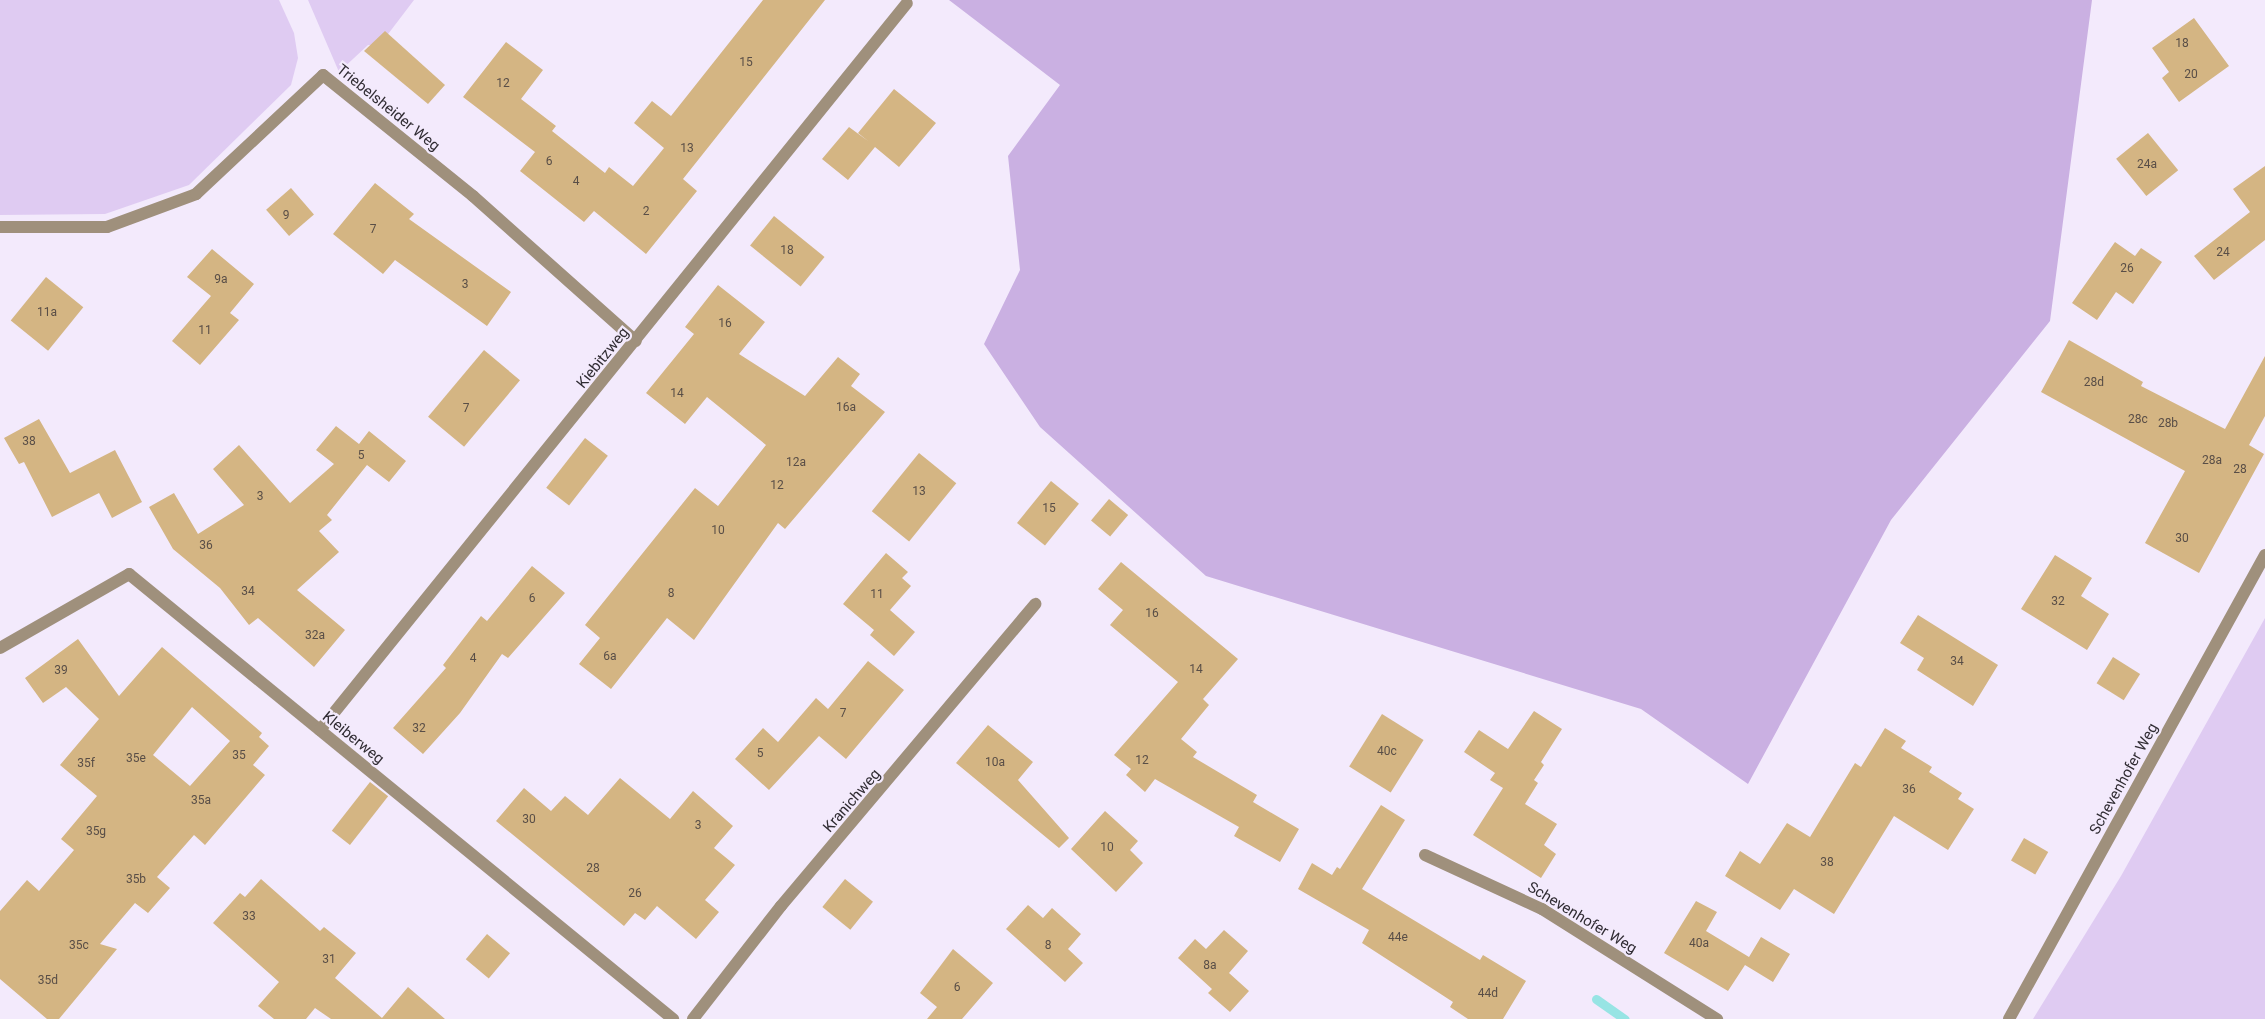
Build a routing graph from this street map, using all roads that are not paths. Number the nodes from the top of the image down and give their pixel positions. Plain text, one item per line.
1 (907, 3) dead end
2 (0, 227) edge
3 (636, 341) junction
4 (2265, 555) edge
5 (1035, 604) dead end
6 (0, 648) edge
7 (320, 730) junction
8 (1425, 855) dead end
9 (673, 1019) edge
10 (693, 1019) edge
11 (1717, 1019) edge
12 (2009, 1019) edge

1 - 3 street, Kiebitzweg
2 - 3 street, Triebelsheider Weg
3 - 7 street, Kiebitzweg
4 - 12 street, Schevenhofer Weg
5 - 10 street, Kranichweg
6 - 7 street, Kleiberweg
7 - 9 street, Kleiberweg
8 - 11 street, Schevenhofer Weg

